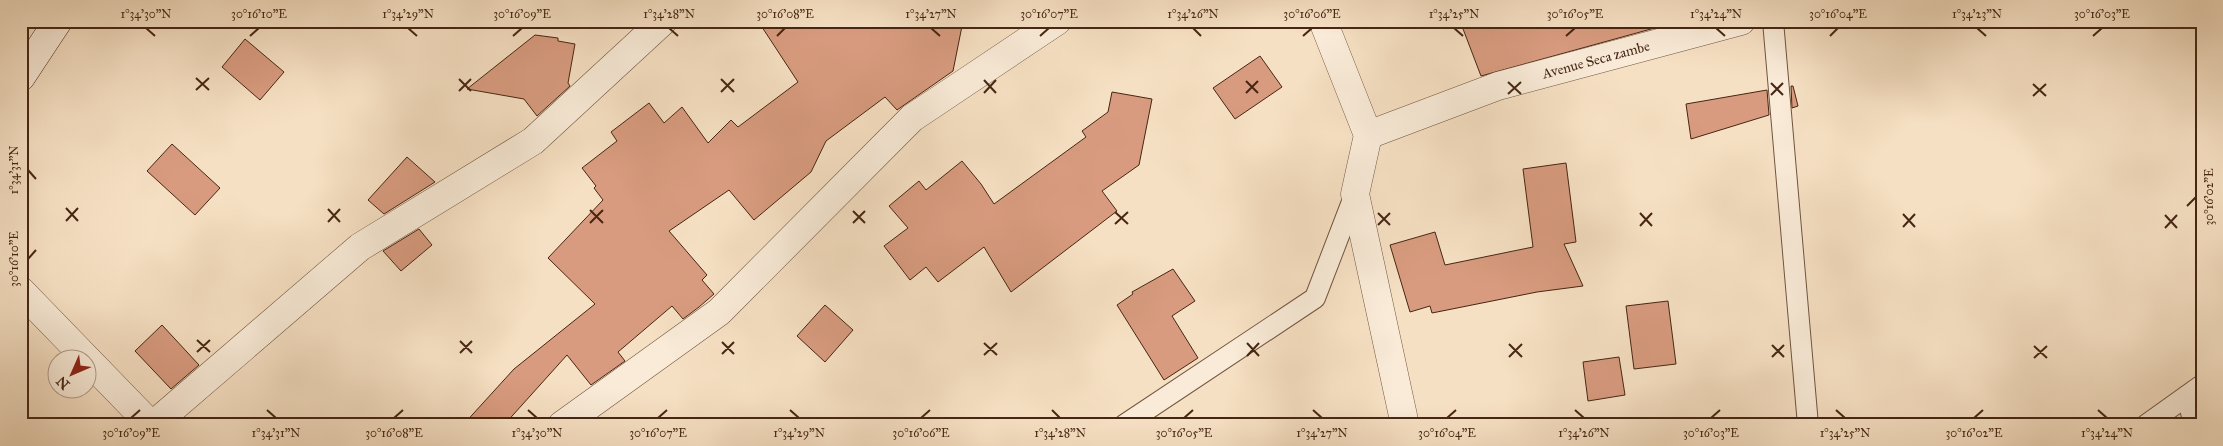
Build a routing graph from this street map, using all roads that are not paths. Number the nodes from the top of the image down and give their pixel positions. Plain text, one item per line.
1 (58, 21) edge
2 (663, 21) edge
3 (1057, 21) edge
4 (1323, 21) edge
5 (1741, 21) edge
6 (1773, 21) edge
7 (21, 77) edge
8 (1368, 136) junction
9 (1355, 194) junction
10 (21, 291) edge
11 (76, 348) edge
12 (98, 370) edge
13 (2194, 390) edge
14 (152, 425) edge
15 (562, 425) edge
16 (1124, 425) edge
17 (1405, 425) edge
18 (1808, 425) edge
19 (2146, 425) edge
20 (2194, 425) edge

1 - 7 street
2 - 14 street
3 - 15 street
4 - 8 street
5 - 8 street, Avenue Seca zambe
6 - 18 lane
8 - 9 street
9 - 16 lane
9 - 17 street
10 - 11 street
12 - 14 street
13 - 19 lane
13 - 20 lane

